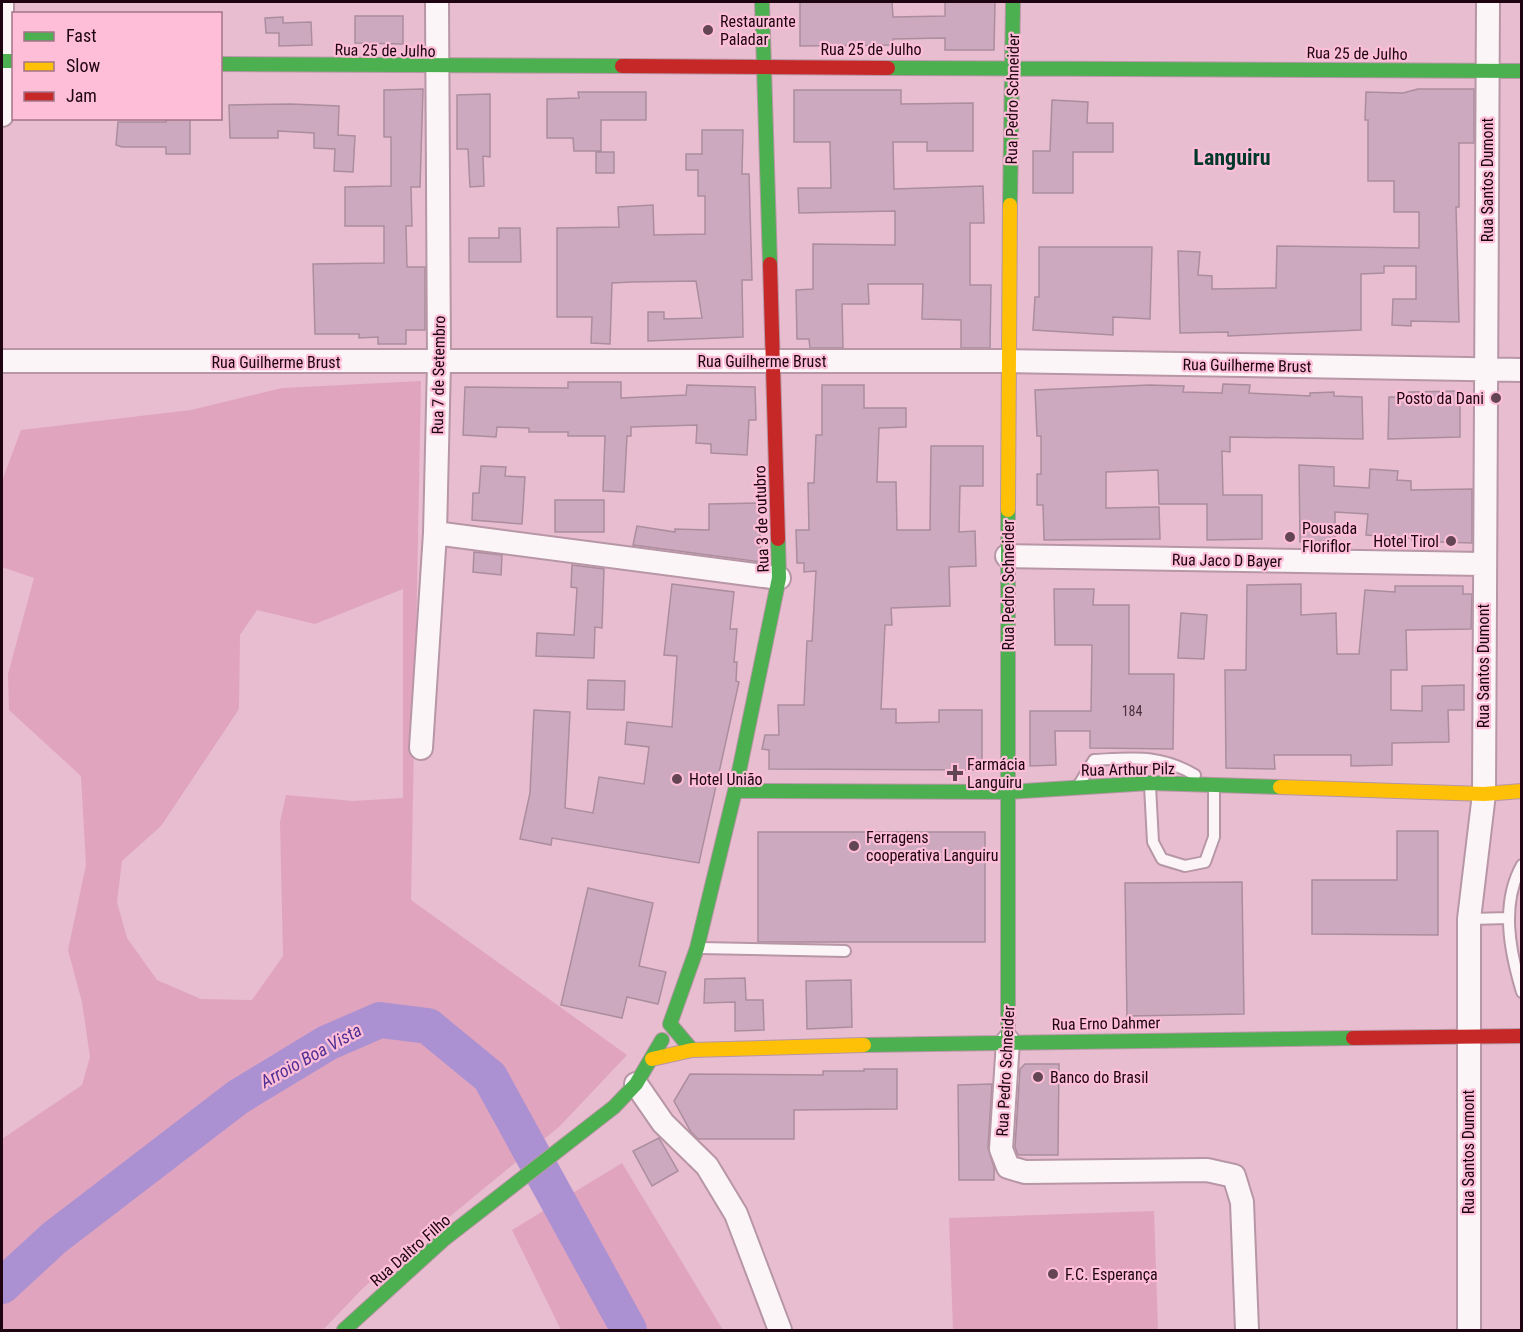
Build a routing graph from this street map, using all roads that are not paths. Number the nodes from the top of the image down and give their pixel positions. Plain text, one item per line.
1 (2, 2) edge
2 (437, 2) edge
3 (762, 2) edge
4 (1013, 2) edge
5 (1488, 2) edge
6 (6, 61) edge
7 (222, 64) edge
8 (765, 65) junction
9 (437, 67) junction
10 (1012, 67) junction
11 (1487, 71) junction
12 (1521, 71) edge
13 (2, 114) edge
14 (2, 361) edge
15 (772, 361) junction
16 (1008, 361) junction
17 (439, 363) junction
18 (1486, 370) junction
19 (1521, 370) edge
20 (435, 533) junction
21 (1008, 556) junction
22 (1483, 564) junction
23 (779, 578) junction
24 (421, 748) dead end
25 (1150, 783) junction
26 (1214, 786) junction
27 (1078, 787) junction
28 (735, 791) junction
29 (1521, 791) edge
30 (1008, 792) junction
31 (1484, 794) junction
32 (1521, 865) edge
33 (1509, 918) junction
34 (1469, 919) junction
35 (697, 948) junction
36 (845, 951) dead end
37 (1521, 992) edge
38 (670, 1024) junction
39 (1468, 1035) junction
40 (1521, 1036) edge
41 (1008, 1041) junction
42 (692, 1050) junction
43 (652, 1059) junction
44 (636, 1084) junction
45 (587, 1126) joint
46 (344, 1330) edge
47 (780, 1330) edge
48 (1247, 1330) edge
49 (1469, 1330) edge

1 - 6 street
2 - 9 street, Rua 7 de Setembro
3 - 8 main road, Rua 3 de outubro
4 - 10 main road, Rua Pedro Schneider
5 - 11 street, Rua Santos Dumont
6 - 13 street
7 - 9 main road, Rua 25 de Julho
8 - 9 main road, Rua 25 de Julho
8 - 10 main road, Rua 25 de Julho
8 - 15 main road, Rua 3 de outubro
9 - 17 street, Rua 7 de Setembro
10 - 11 main road, Rua 25 de Julho
10 - 16 main road, Rua Pedro Schneider
11 - 12 main road, Rua 25 de Julho
11 - 18 street, Rua Santos Dumont
14 - 17 street, Rua Guilherme Brust
15 - 16 street, Rua Guilherme Brust
15 - 17 street, Rua Guilherme Brust
15 - 23 main road, Rua 3 de outubro
16 - 18 street, Rua Guilherme Brust
16 - 21 main road, Rua Pedro Schneider
17 - 20 street, Rua 7 de Setembro
18 - 19 street, Rua Guilherme Brust
18 - 22 street, Rua Santos Dumont
20 - 23 street
20 - 24 street, Rua 7 de Setembro
21 - 22 street, Rua Jaco D Bayer
21 - 30 main road, Rua Pedro Schneider
22 - 31 street, Rua Santos Dumont
23 - 28 main road, Rua 3 de outubro
25 - 26 main road, Rua Arthur Pilz
25 - 26 lane
25 - 27 main road, Rua Arthur Pilz
26 - 27 lane
26 - 31 main road, Rua Arthur Pilz
27 - 30 main road, Rua Arthur Pilz
28 - 30 main road, Rua Arthur Pilz
28 - 35 main road, Rua 3 de outubro
29 - 31 main road, Rua Arthur Pilz
30 - 41 main road, Rua Pedro Schneider
31 - 34 street, Rua Santos Dumont
32 - 33 lane
33 - 34 lane
33 - 37 lane
34 - 39 street, Rua Santos Dumont
35 - 36 lane
35 - 38 main road, Rua 3 de outubro
38 - 42 main road
38 - 43 main road, Rua 3 de outubro
39 - 40 main road, Rua Erno Dahmer
39 - 41 main road, Rua Erno Dahmer
39 - 49 street, Rua Santos Dumont
41 - 42 main road, Rua Erno Dahmer
41 - 48 street, Rua Pedro Schneider
42 - 43 main road, Rua Erno Dahmer
43 - 44 main road, Rua 3 de outubro
44 - 45 main road, Rua 3 de outubro
44 - 47 street
45 - 46 main road, Rua Daltro Filho

